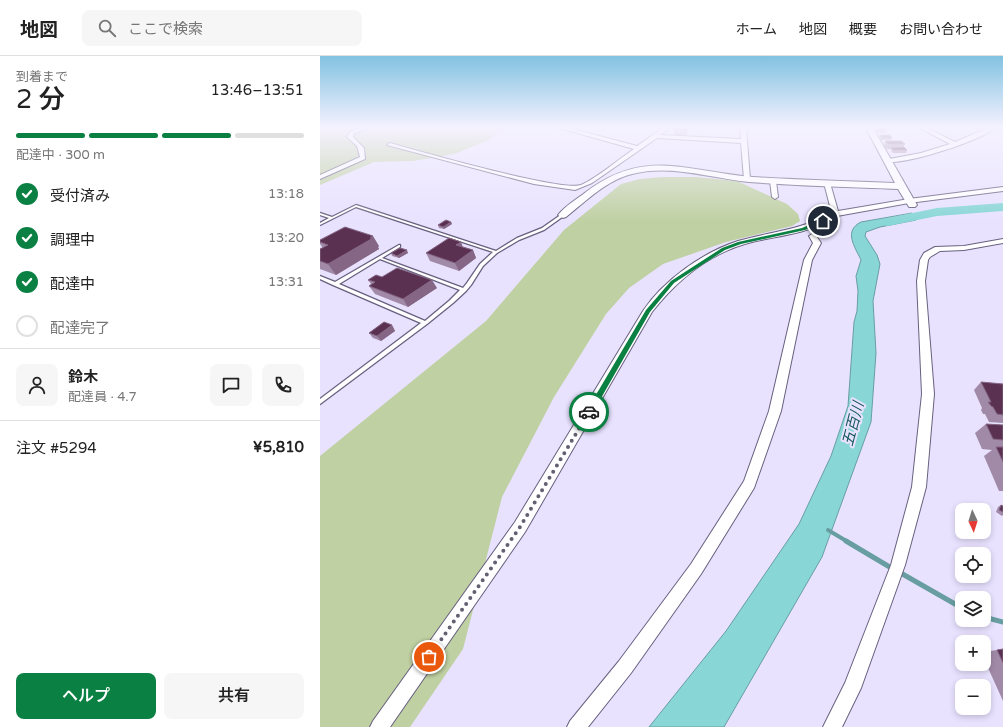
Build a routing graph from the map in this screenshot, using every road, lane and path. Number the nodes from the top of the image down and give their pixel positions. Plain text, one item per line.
1 (360, 159) edge
2 (446, 159) edge
3 (623, 159) edge
4 (745, 159) edge
5 (891, 159) edge
6 (886, 160) joint
7 (616, 165) junction
8 (630, 171) junction
9 (320, 177) edge
10 (747, 178) junction
11 (773, 181) junction
12 (827, 183) junction
13 (900, 186) junction
14 (1003, 189) edge
15 (775, 197) dead end
16 (911, 203) junction
17 (320, 214) edge
18 (834, 214) junction
19 (563, 215) joint
20 (333, 218) junction
21 (320, 224) edge
22 (1003, 241) edge
23 (399, 246) dead end
24 (496, 252) junction
25 (380, 258) junction
26 (320, 277) edge
27 (335, 284) junction
28 (464, 290) junction
29 (425, 323) junction
30 (320, 402) edge
31 (379, 727) edge
32 (576, 727) edge
33 (832, 727) edge

1 - 9 street
2 - 7 street
3 - 7 street
4 - 10 street
5 - 6 street
6 - 13 street
7 - 8 street
8 - 10 street
8 - 19 street
10 - 11 street
11 - 12 street
11 - 15 street
12 - 13 street
12 - 18 street
13 - 16 street
14 - 16 street
16 - 18 street
17 - 20 lane
18 - 31 street
18 - 32 street
19 - 24 lane
20 - 21 lane
20 - 24 lane
22 - 33 street
23 - 25 lane
24 - 28 lane
25 - 27 lane
25 - 28 lane
26 - 27 lane
27 - 29 lane
28 - 29 lane
29 - 30 lane

